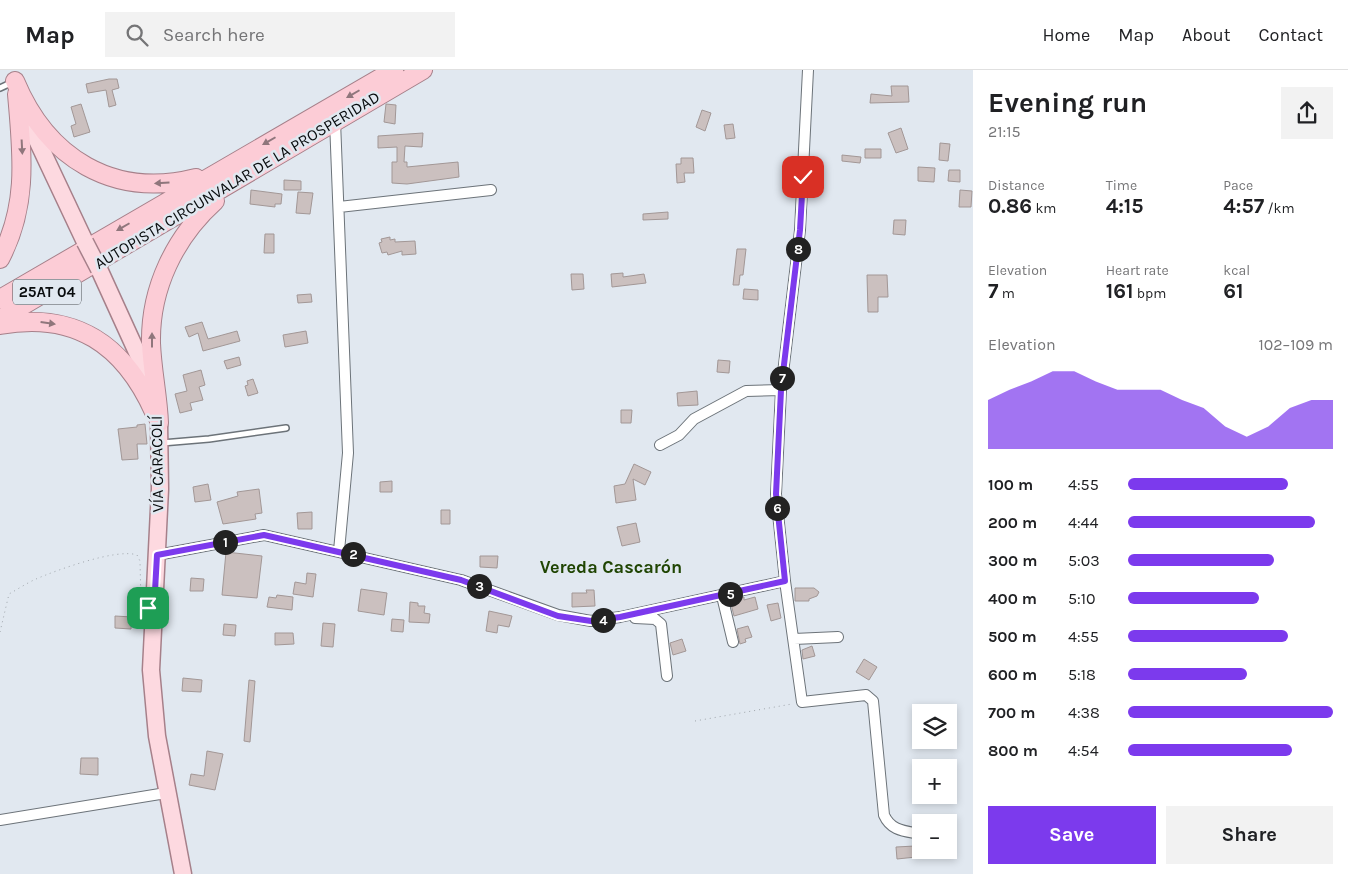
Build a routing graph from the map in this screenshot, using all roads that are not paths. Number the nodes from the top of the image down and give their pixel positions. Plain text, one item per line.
1 (394, 70) edge
2 (422, 70) edge
3 (808, 70) edge
4 (8, 85) edge
5 (335, 121) junction
6 (289, 148) junction
7 (225, 166) junction
8 (492, 190) dead end
9 (339, 207) junction
10 (0, 259) edge
11 (0, 298) edge
12 (0, 320) edge
13 (0, 325) edge
14 (781, 390) junction
15 (159, 423) junction
16 (286, 428) dead end
17 (159, 443) junction
18 (660, 445) dead end
19 (339, 551) junction
20 (157, 555) junction
21 (785, 581) junction
22 (722, 596) junction
23 (620, 617) junction
24 (838, 637) dead end
25 (794, 639) junction
26 (733, 642) dead end
27 (667, 676) dead end
28 (166, 792) junction
29 (0, 820) edge
30 (912, 832) edge
31 (183, 874) edge

1 -> 7 highway, AUTOPISTA CIRCUNVALAR DE LA PROSPERIDAD
2 - 5 highway, AUTOPISTA CIRCUNVALAR DE LA PROSPERIDAD
3 - 14 street
7 -> 4 highway
4 -> 10 highway
4 - 15 main road, VÍA CARACOLÍ, bridge
5 - 6 highway, AUTOPISTA CIRCUNVALAR DE LA PROSPERIDAD
5 - 9 street
6 - 12 highway, AUTOPISTA CIRCUNVALAR DE LA PROSPERIDAD / 25AT 04
15 -> 6 highway
7 -> 11 highway, AUTOPISTA CIRCUNVALAR DE LA PROSPERIDAD / 25AT 04
8 - 9 street
9 - 19 street
13 -> 15 highway
14 - 18 street
14 - 21 street
15 - 17 main road, VÍA CARACOLÍ
16 - 17 lane
17 - 20 main road, VÍA CARACOLÍ
19 - 20 street
19 - 23 street
20 - 28 main road, VÍA CARACOLÍ
21 - 22 street
21 - 25 street
22 - 23 street
22 - 26 street
23 - 27 street
24 - 25 street
25 - 30 street
28 - 29 street
28 - 31 main road, VÍA CARACOLÍ

